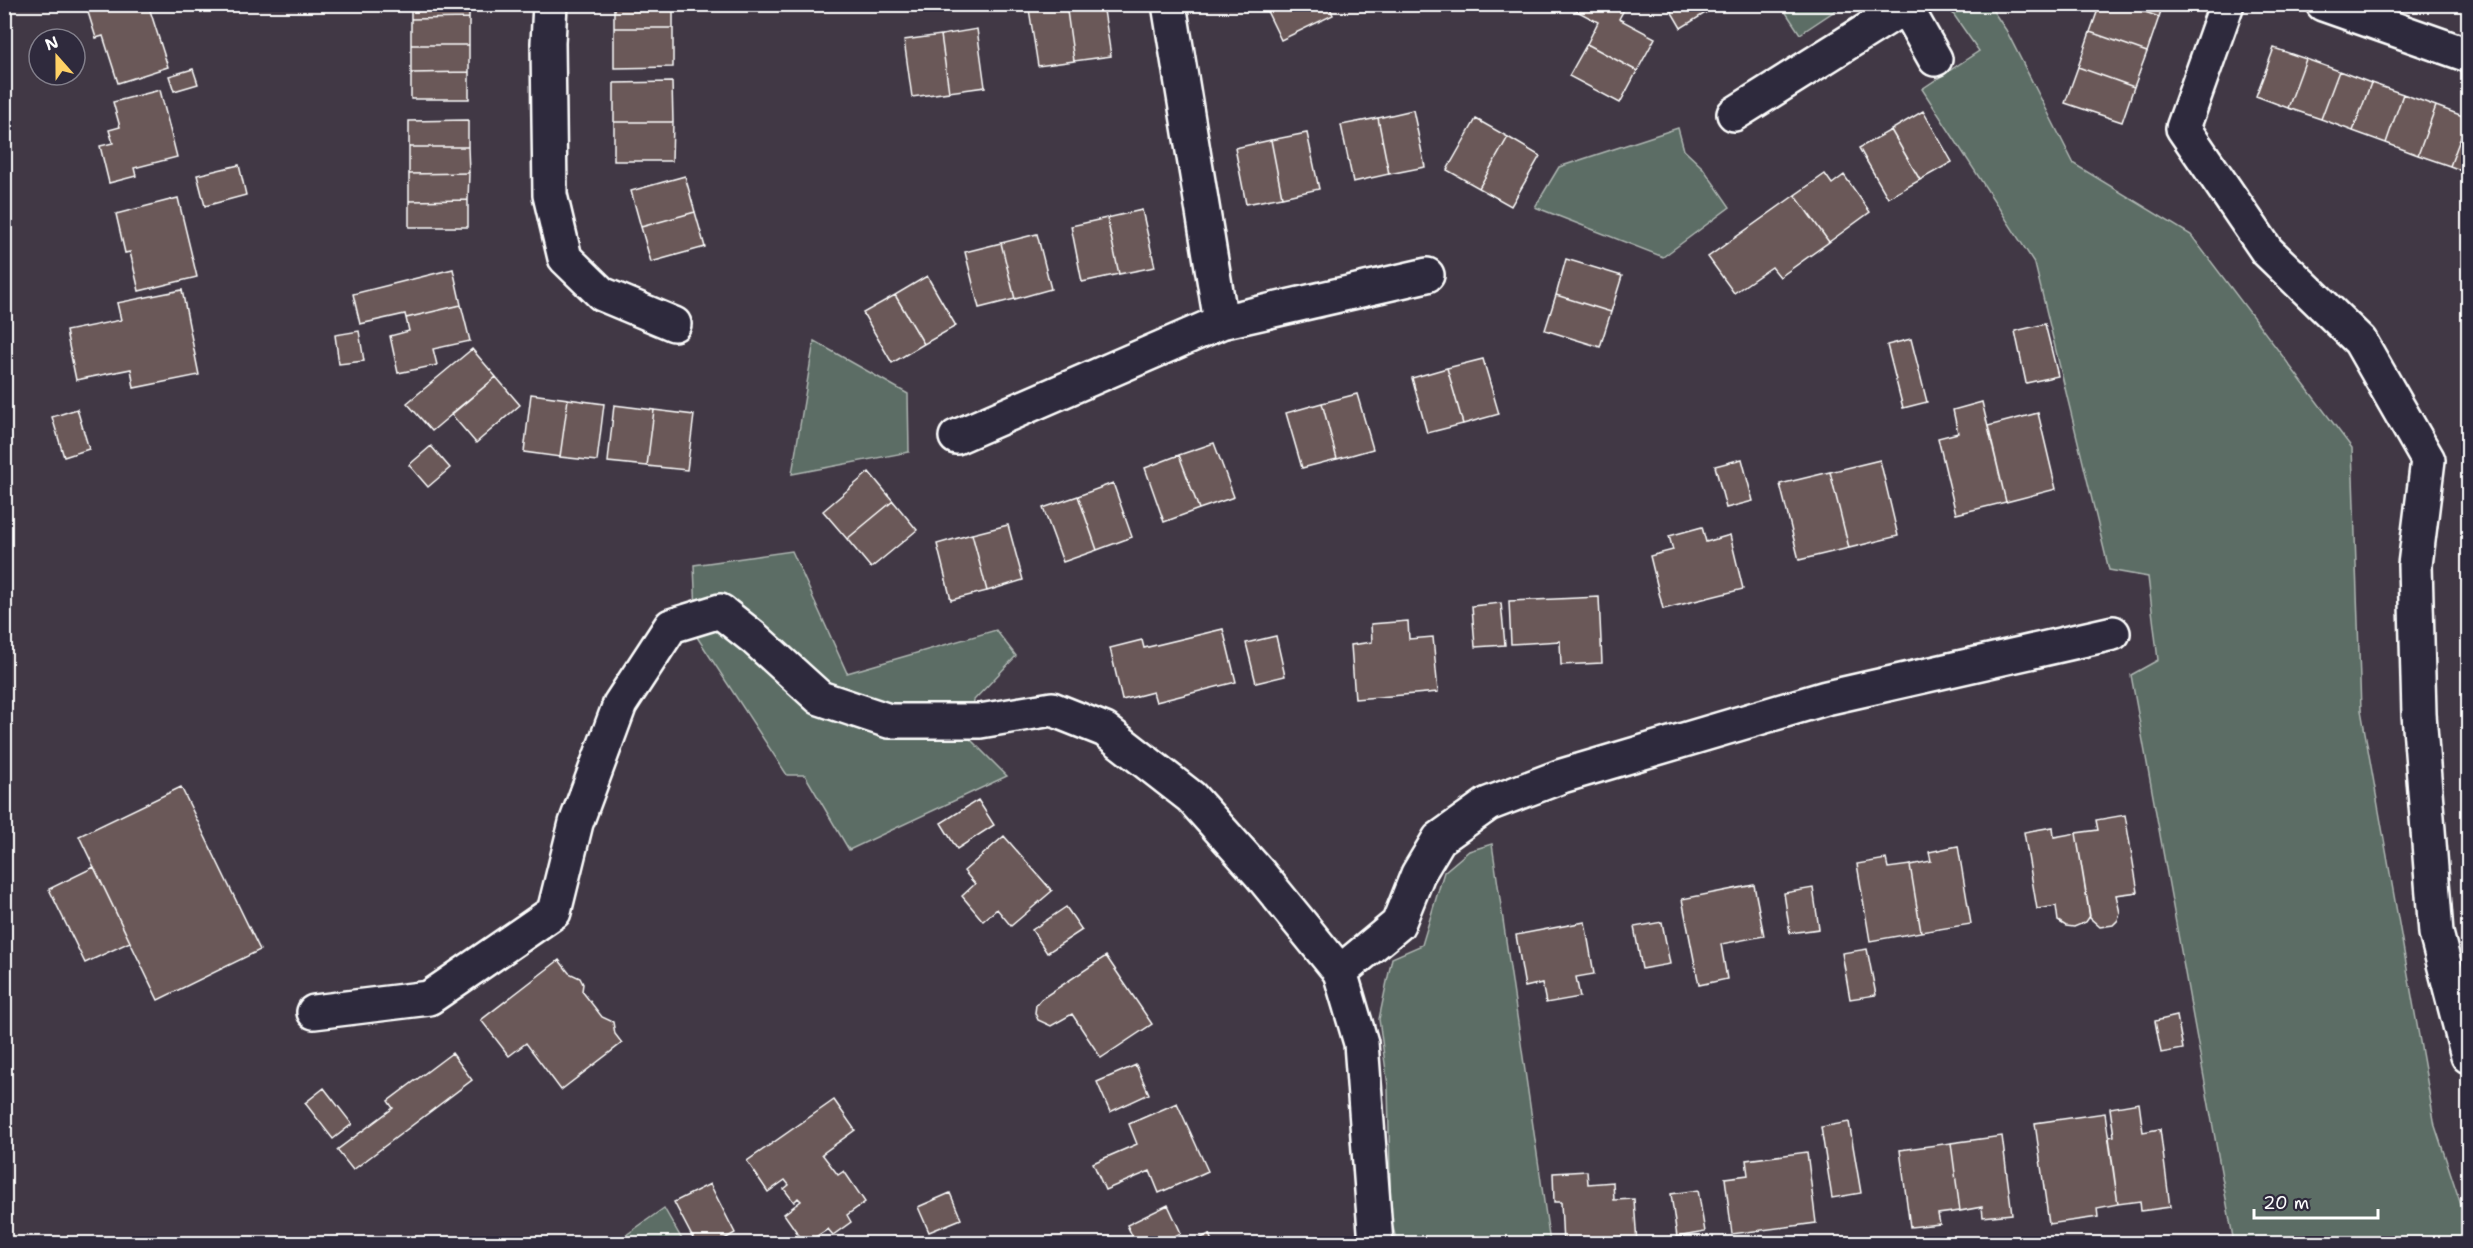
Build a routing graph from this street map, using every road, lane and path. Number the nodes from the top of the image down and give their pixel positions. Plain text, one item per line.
1 (550, 4) edge
2 (1169, 4) edge
3 (2227, 4) edge
4 (2323, 4) edge
5 (1905, 5) edge
6 (2469, 55) edge
7 (1935, 59) dead end
8 (1734, 114) dead end
9 (1427, 275) dead end
10 (1221, 322) junction
11 (674, 324) dead end
12 (956, 437) dead end
13 (2113, 633) dead end
14 (1340, 972) junction
15 (314, 1012) dead end
16 (2469, 1056) edge
17 (1376, 1244) edge

1 - 11 street
2 - 10 street
3 - 16 street
4 - 6 street
5 - 7 street
5 - 8 street
9 - 10 street
10 - 12 street
13 - 14 street
14 - 15 street
14 - 17 street

